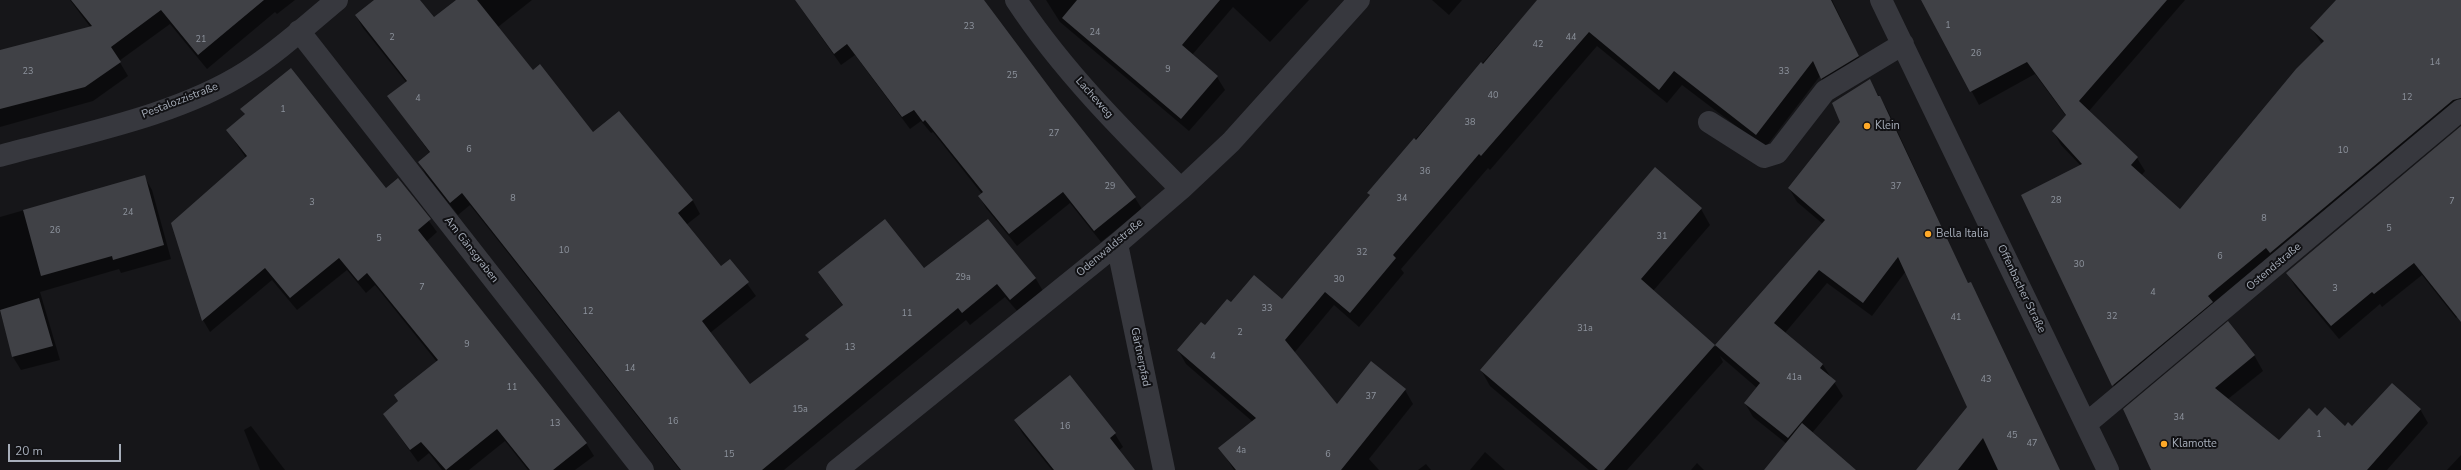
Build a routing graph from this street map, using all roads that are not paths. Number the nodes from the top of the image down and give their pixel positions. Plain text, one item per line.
1 (337, 0) edge
2 (1016, 0) edge
3 (1359, 0) edge
4 (1882, 0) edge
5 (299, 31) junction
6 (1903, 44) junction
7 (2461, 110) edge
8 (1709, 122) dead end
9 (0, 156) edge
10 (1181, 189) junction
11 (1117, 244) junction
12 (2086, 424) junction
13 (643, 470) edge
14 (837, 470) edge
15 (1164, 470) edge
16 (2108, 470) edge

1 - 5 street, Pestalozzistraße
2 - 10 street, Lacheweg
3 - 10 street, Odenwaldstraße
4 - 6 street, Offenbacher Straße
5 - 9 street, Pestalozzistraße
5 - 13 street, Am Gänsgraben
6 - 8 street
6 - 12 street, Offenbacher Straße
7 - 12 street, Ostendstraße
10 - 11 street, Odenwaldstraße
11 - 14 street, Odenwaldstraße
11 - 15 street, Gärtnerpfad
12 - 16 street, Offenbacher Straße

